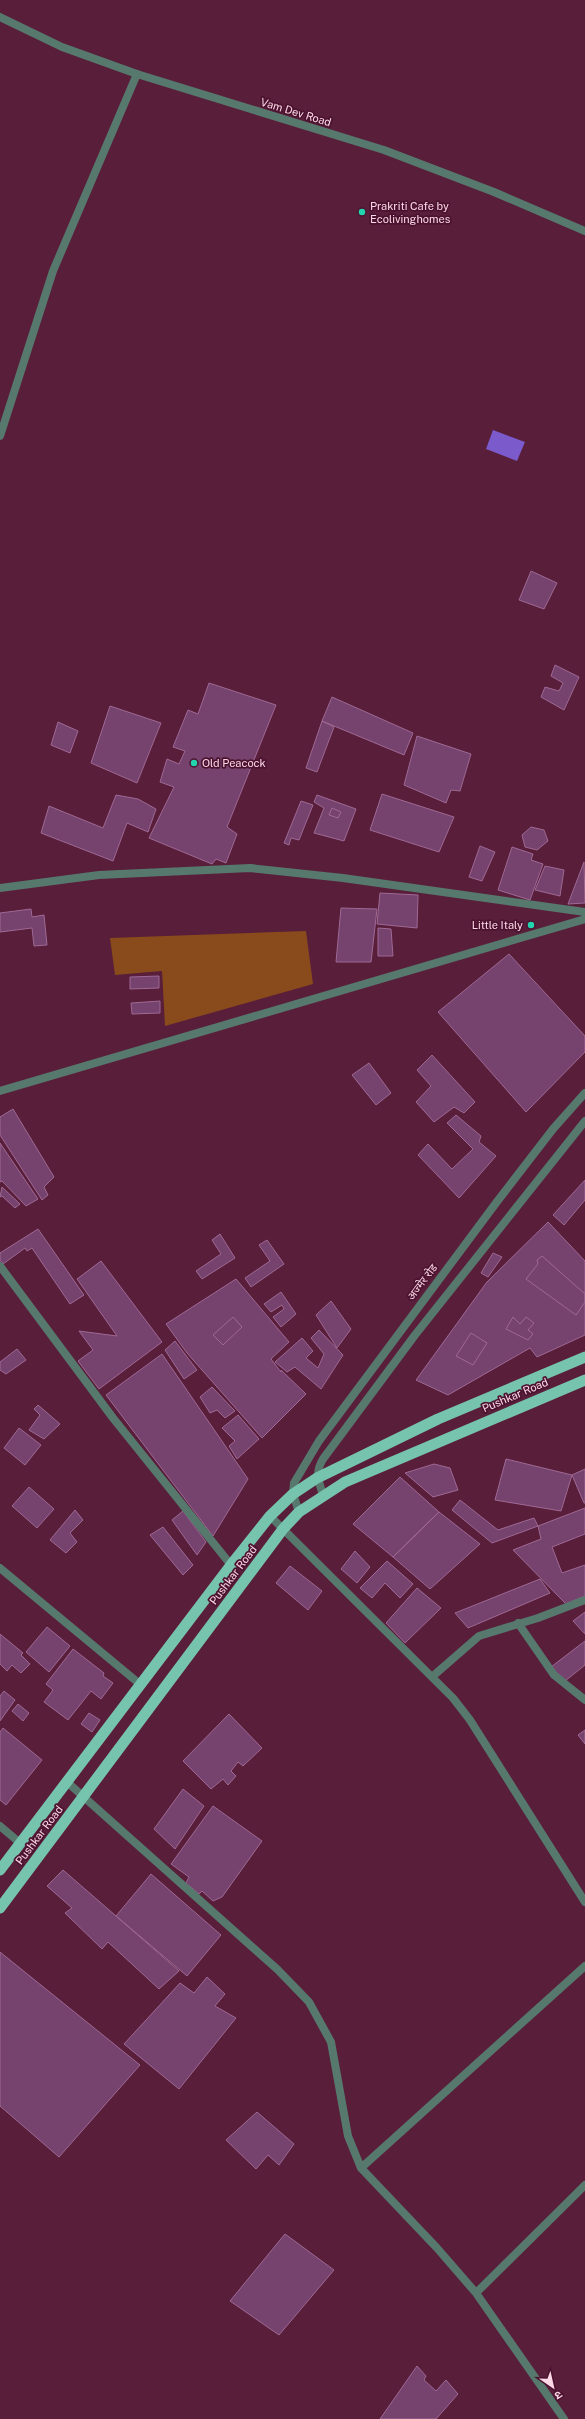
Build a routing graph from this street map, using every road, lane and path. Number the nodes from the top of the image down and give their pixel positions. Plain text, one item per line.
1 (0, 17) edge
2 (137, 74) junction
3 (585, 231) edge
4 (0, 436) edge
5 (0, 888) edge
6 (585, 912) edge
7 (585, 919) edge
8 (0, 1091) edge
9 (585, 1093) edge
10 (585, 1121) edge
11 (0, 1266) edge
12 (585, 1357) edge
13 (585, 1380) edge
14 (317, 1478) junction
15 (293, 1494) junction
16 (322, 1495) junction
17 (299, 1512) junction
18 (270, 1516) junction
19 (283, 1529) junction
20 (231, 1565) junction
21 (0, 1568) edge
22 (585, 1600) edge
23 (518, 1623) junction
24 (433, 1676) junction
25 (141, 1685) junction
26 (585, 1700) edge
27 (67, 1782) junction
28 (84, 1796) junction
29 (0, 1826) edge
30 (20, 1843) junction
31 (0, 1870) edge
32 (585, 1902) edge
33 (0, 1908) edge
34 (585, 1966) edge
35 (361, 2168) junction
36 (585, 2185) edge
37 (476, 2293) junction
38 (564, 2419) edge

1 - 2 street, Vam Dev Road
2 - 3 street, Vam Dev Road
2 - 4 street
5 - 6 street
7 - 8 street
9 - 15 street, अज्मेर रोड
10 - 14 street
11 - 20 street
12 - 14 highway, Pushkar Road
13 - 16 highway, Pushkar Road
14 - 15 highway, Pushkar Road
14 - 16 street
15 - 17 street
15 - 18 highway, Pushkar Road
16 - 17 highway, Pushkar Road
17 - 19 highway, Pushkar Road
18 - 19 street
18 - 20 highway, Pushkar Road
19 - 24 street
19 - 28 highway, Pushkar Road
20 - 25 highway, Pushkar Road
21 - 25 street
22 - 23 street
23 - 24 street
23 - 26 street
24 - 32 street
25 - 27 highway, Pushkar Road
27 - 28 street
27 - 30 highway, Pushkar Road
28 - 33 highway, Pushkar Road
28 - 35 street
29 - 30 street
30 - 31 highway, Pushkar Road
34 - 35 street
35 - 37 street
36 - 37 street
37 - 38 street

